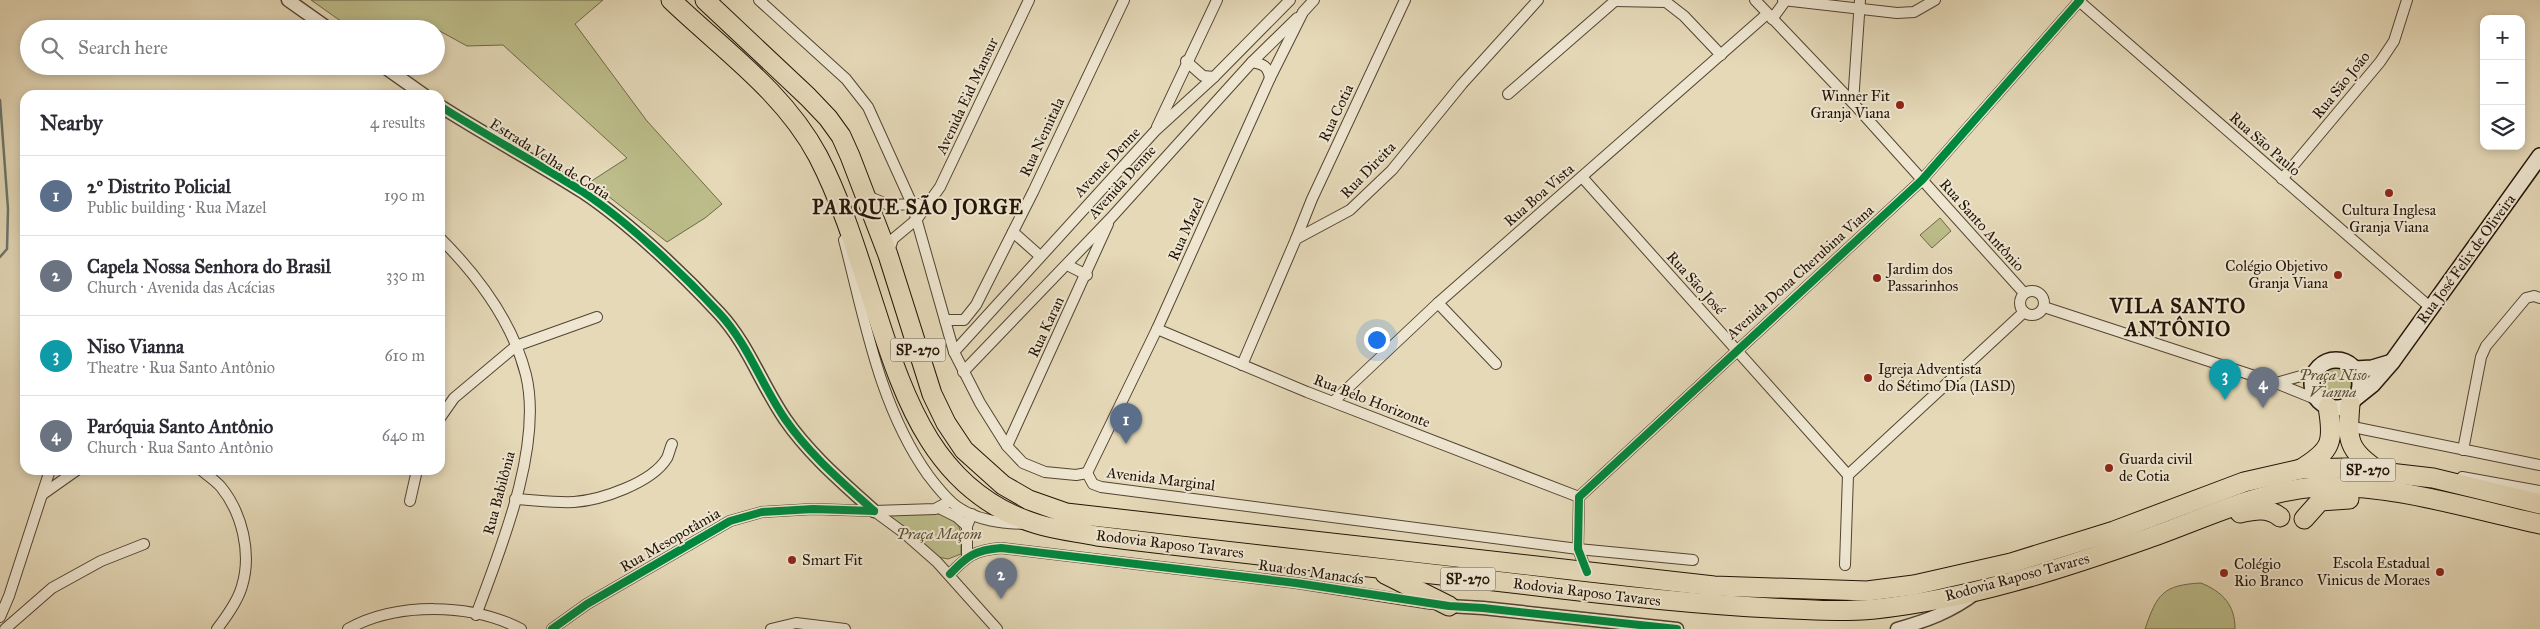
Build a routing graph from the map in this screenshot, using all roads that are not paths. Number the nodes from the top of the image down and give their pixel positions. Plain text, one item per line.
1 (288, 0) edge
2 (671, 0) edge
3 (705, 0) edge
4 (759, 0) edge
5 (1029, 0) edge
6 (1124, 0) edge
7 (1217, 0) edge
8 (1290, 0) edge
9 (1314, 0) edge
10 (1405, 0) edge
11 (1538, 0) edge
12 (1615, 0) edge
13 (1755, 0) edge
14 (1784, 0) edge
15 (1934, 0) edge
16 (2407, 0) edge
17 (2080, 1) edge
18 (1860, 5) edge
19 (1302, 12) junction
20 (1770, 16) junction
21 (316, 20) edge
22 (1721, 55) junction
23 (1186, 61) junction
24 (1252, 62) junction
25 (395, 75) edge
26 (1214, 77) junction
27 (1270, 78) junction
28 (417, 90) edge
29 (1508, 94) dead end
30 (1853, 103) junction
31 (445, 109) edge
32 (1156, 130) junction
33 (2540, 156) edge
34 (1582, 177) junction
35 (827, 179) junction
36 (2282, 179) junction
37 (1922, 180) junction
38 (865, 194) junction
39 (912, 204) junction
40 (929, 204) junction
41 (916, 219) junction
42 (1110, 219) junction
43 (1013, 232) junction
44 (1296, 239) junction
45 (445, 243) edge
46 (888, 255) junction
47 (1040, 256) junction
48 (1067, 265) junction
49 (1087, 275) junction
50 (2024, 293) junction
51 (2540, 298) edge
52 (1438, 304) junction
53 (2044, 307) junction
54 (2431, 308) junction
55 (2024, 312) junction
56 (597, 317) dead end
57 (945, 320) junction
58 (1156, 329) junction
59 (516, 346) junction
60 (1736, 350) junction
61 (954, 352) junction
62 (2392, 362) junction
63 (1496, 364) dead end
64 (1242, 365) junction
65 (2355, 369) junction
66 (963, 372) junction
67 (2315, 372) junction
68 (2276, 383) junction
69 (1334, 401) junction
70 (2353, 401) junction
71 (2323, 404) junction
72 (445, 411) edge
73 (2348, 426) junction
74 (672, 444) dead end
75 (1007, 446) junction
76 (2463, 450) junction
77 (2540, 465) edge
78 (2301, 469) junction
79 (2379, 471) junction
80 (1087, 473) junction
81 (49, 475) edge
82 (70, 475) edge
83 (207, 475) edge
84 (416, 475) edge
85 (1848, 475) junction
86 (2433, 478) junction
87 (2540, 491) edge
88 (43, 494) junction
89 (1579, 497) junction
90 (2422, 498) junction
91 (516, 499) junction
92 (410, 501) dead end
93 (950, 501) junction
94 (2540, 504) edge
95 (939, 508) junction
96 (874, 511) junction
97 (972, 514) junction
98 (2280, 517) dead end
99 (2304, 519) dead end
100 (2194, 520) junction
101 (1037, 524) junction
102 (2540, 524) edge
103 (967, 526) junction
104 (144, 544) dead end
105 (1578, 549) junction
106 (967, 556) junction
107 (1693, 560) dead end
108 (1845, 565) dead end
109 (1368, 566) junction
110 (1587, 572) junction
111 (950, 574) junction
112 (1978, 591) junction
113 (1449, 606) junction
114 (476, 615) junction
115 (0, 617) edge
116 (5, 629) edge
117 (218, 629) edge
118 (348, 629) edge
119 (521, 629) edge
120 (552, 629) edge
121 (771, 629) edge
122 (845, 629) edge
123 (997, 629) edge
124 (1676, 629) edge
125 (1897, 629) edge

1 - 21 street
2 - 35 highway, Rodovia Raposo Tavares / SP-270
3 - 38 highway, Rodovia Raposo Tavares / SP-270
4 - 39 street, Avenida Marginal
5 - 40 street, Avenida Eid Mansur
6 - 43 street, Rua Nemitala
7 - 23 street
8 - 26 street, Avenue Denne
9 - 19 street, Rua Mazel
10 - 44 street, Rua Cotia
11 - 44 street, Rua Direita
12 - 22 street
12 - 29 street
13 - 20 street, Rua Santo Antônio
14 - 18 street
14 - 20 street, Rua Boa Vista
15 - 18 street
16 - 36 street, Rua São João
17 - 36 street, Rua São Paulo
17 - 37 street, Avenida Dona Cherubina Viana
18 - 30 street
19 - 24 street, Avenida Denne
19 - 27 street, Rua Mazel
20 - 22 street, Rua Boa Vista
20 - 30 street, Rua Santo Antônio
22 - 34 street, Rua Boa Vista
23 - 26 street
23 - 32 street
24 - 27 street
24 - 42 street, Avenida Denne
25 - 28 street
26 - 32 street, Avenue Denne
27 - 58 street, Rua Mazel
30 - 37 street, Rua Santo Antônio
31 - 96 street, Estrada Velha de Cotia
32 - 47 street, Avenue Denne
33 - 54 main road, Rua José Felix de Oliveira
34 - 52 street, Rua Boa Vista
34 - 60 street, Rua São José
35 - 93 street
35 - 101 highway, Rodovia Raposo Tavares / SP-270
36 - 54 street, Rua São Paulo
37 - 50 street, Rua Santo Antônio
37 - 60 street, Avenida Dona Cherubina Viana
38 - 39 street
38 - 46 highway, Rodovia Raposo Tavares / SP-270
39 - 40 street
39 - 41 street, Avenida Marginal
40 - 41 street, Avenida Eid Mansur
41 - 46 street, Avenida Eid Mansur
41 - 57 street, Avenida Marginal
42 - 48 street, Avenida Denne
42 - 49 street, Rua Karan
43 - 47 street
43 - 57 street, Rua Nemitala
44 - 64 street
45 - 59 street, Rua Babilônia
46 - 110 highway, Rodovia Raposo Tavares / SP-270
47 - 61 street, Avenue Denne
48 - 49 street
48 - 66 street, Avenida Denne
49 - 75 street, Rua Karan
50 - 53 street
50 - 55 street
51 - 76 street
52 - 63 street
52 - 69 street, Rua Boa Vista
53 - 55 street
53 - 68 street
54 - 62 main road, Rua José Felix de Oliveira
55 - 85 street
56 - 59 street
57 - 61 street, Avenida Marginal
58 - 64 street, Rua Belo Horizonte
58 - 80 street, Rua Mazel
59 - 72 street
59 - 91 street, Rua Babilônia
60 - 85 street, Rua São José
60 - 89 street, Avenida Dona Cherubina Viana
61 - 66 street, Avenida Marginal
62 - 65 main road
62 - 70 main road, Rua José Felix de Oliveira
64 - 69 street, Rua Belo Horizonte
65 - 67 main road
65 - 70 main road
66 - 75 street, Avenida Marginal
67 - 68 street
67 - 71 main road
68 - 71 street
69 - 89 street, Rua Belo Horizonte
70 - 71 main road
70 - 73 highway
71 - 78 highway
73 - 76 street
73 - 79 highway
74 - 91 street
75 - 80 street, Avenida Marginal
76 - 77 street
78 - 79 highway, Rodovia Raposo Tavares / SP-270
78 - 110 highway, Rodovia Raposo Tavares / SP-270
79 - 86 highway, Rodovia Raposo Tavares / SP-270
80 - 105 street, Avenida Marginal
81 - 88 street
82 - 88 street
83 - 117 street
84 - 92 street
85 - 108 street
86 - 87 street
86 - 94 highway, Rodovia Raposo Tavares / SP-270
88 - 115 street
89 - 105 street
90 - 99 highway
90 - 100 highway, Rodovia Raposo Tavares / SP-270
90 - 102 highway, Rodovia Raposo Tavares / SP-270
91 - 114 street, Rua Babilônia
93 - 95 street, Rua Mesopotâmia
93 - 97 street
95 - 96 street, Rua Mesopotâmia
95 - 103 street
96 - 111 street
96 - 120 street, Rua Mesopotâmia
97 - 101 street
97 - 103 street
98 - 100 highway
100 - 112 highway, Rodovia Raposo Tavares / SP-270
101 - 109 highway, Rodovia Raposo Tavares / SP-270
103 - 106 street
104 - 116 street
105 - 107 street, Avenida Marginal
105 - 110 street
106 - 111 street
106 - 113 street, Rua dos Manacás
109 - 112 highway, Rodovia Raposo Tavares / SP-270
109 - 113 highway
111 - 123 street
112 - 125 street
113 - 124 street, Rua dos Manacás
114 - 118 street
114 - 119 street
121 - 122 street

